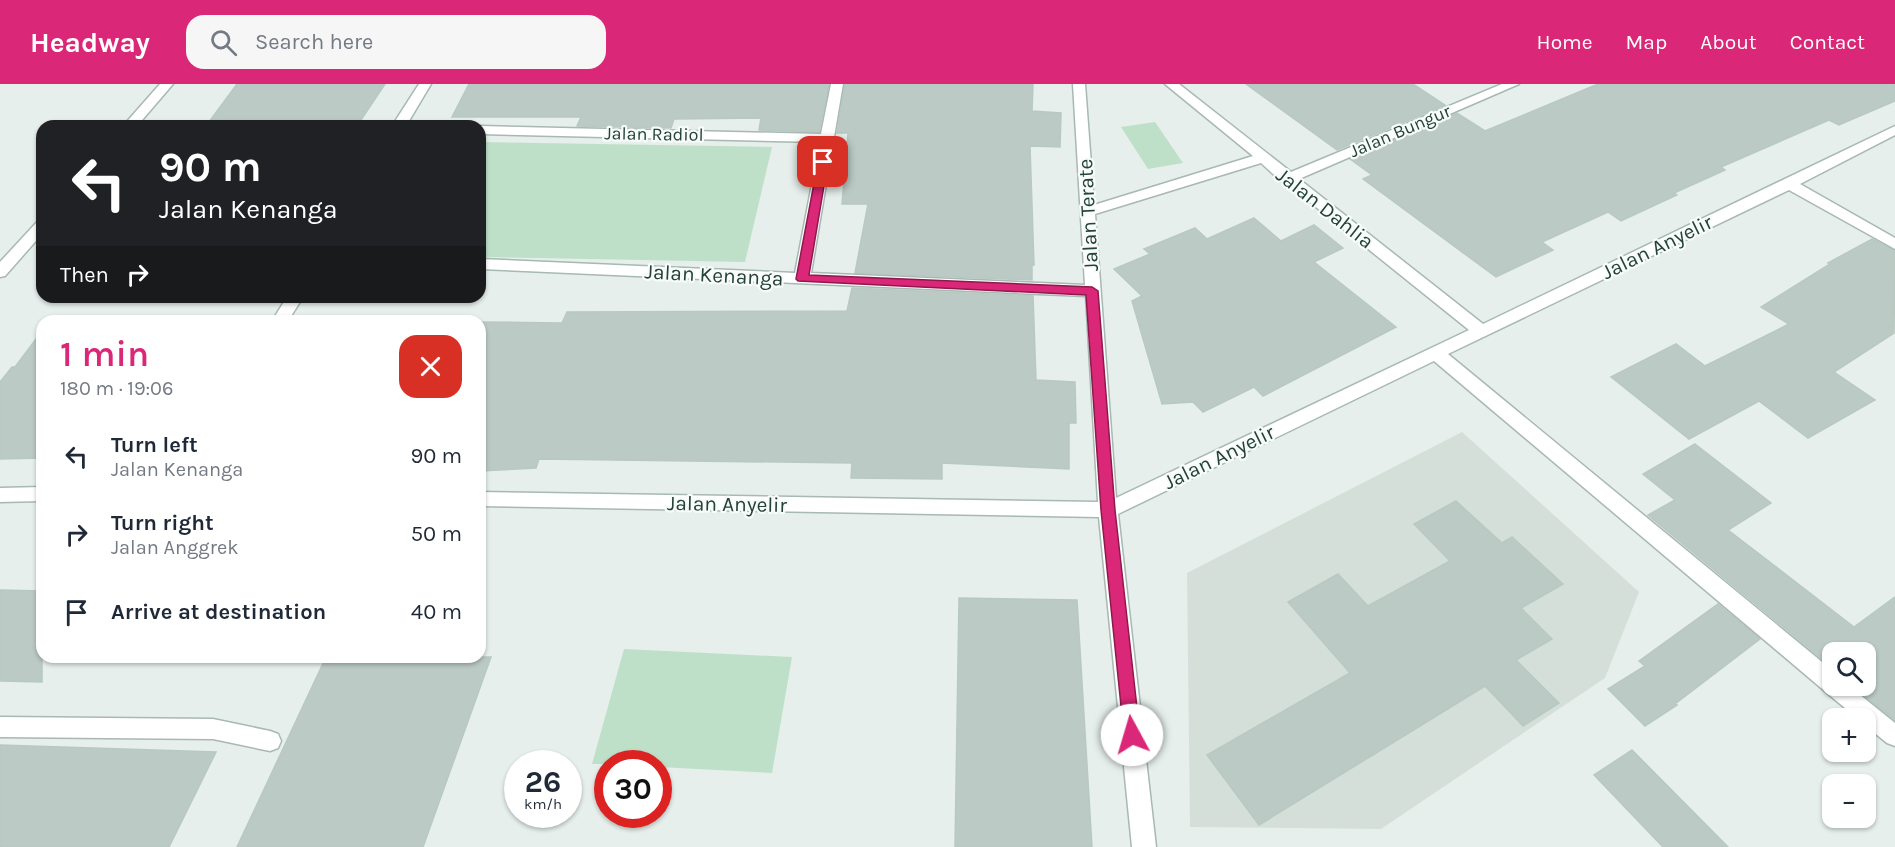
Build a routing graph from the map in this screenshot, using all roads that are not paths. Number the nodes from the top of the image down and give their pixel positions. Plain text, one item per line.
1 (167, 84) edge
2 (425, 84) edge
3 (837, 84) edge
4 (1079, 84) edge
5 (1171, 84) edge
6 (1469, 84) edge
7 (1513, 84) edge
8 (1486, 95) junction
9 (135, 120) edge
10 (403, 120) edge
11 (486, 130) edge
12 (1895, 130) edge
13 (827, 138) junction
14 (1262, 158) junction
15 (1287, 178) junction
16 (1789, 184) junction
17 (1089, 211) junction
18 (36, 232) edge
19 (1895, 244) edge
20 (486, 264) edge
21 (0, 272) edge
22 (802, 279) junction
23 (1092, 291) junction
24 (1481, 331) junction
25 (1436, 353) junction
26 (0, 495) edge
27 (36, 495) edge
28 (486, 500) edge
29 (1108, 510) junction
30 (1822, 675) edge
31 (1847, 696) edge
32 (0, 727) edge
33 (1895, 736) edge
34 (270, 741) dead end
35 (1144, 847) edge

1 - 9 street
2 - 10 street
3 - 13 street
4 - 17 street, Jalan Terate
5 - 14 street, Jalan Dahlia
6 - 8 street
7 - 8 street, Jalan Bungur
8 - 15 street, Jalan Bungur
11 - 13 street, Jalan Radiol
12 - 16 street, Jalan Anyelir
13 - 22 street
14 - 15 street, Jalan Dahlia
14 - 17 street
15 - 24 street, Jalan Dahlia
16 - 19 street
16 - 24 street, Jalan Anyelir
17 - 23 street, Jalan Terate
18 - 21 street
20 - 22 street, Jalan Kenanga
22 - 23 street, Jalan Kenanga
23 - 29 street, Jalan Terate
24 - 25 street, Jalan Anyelir
25 - 29 street, Jalan Anyelir
25 - 30 street
26 - 27 street
28 - 29 street, Jalan Anyelir
29 - 35 street, Jalan Terate
31 - 33 street
32 - 34 street

